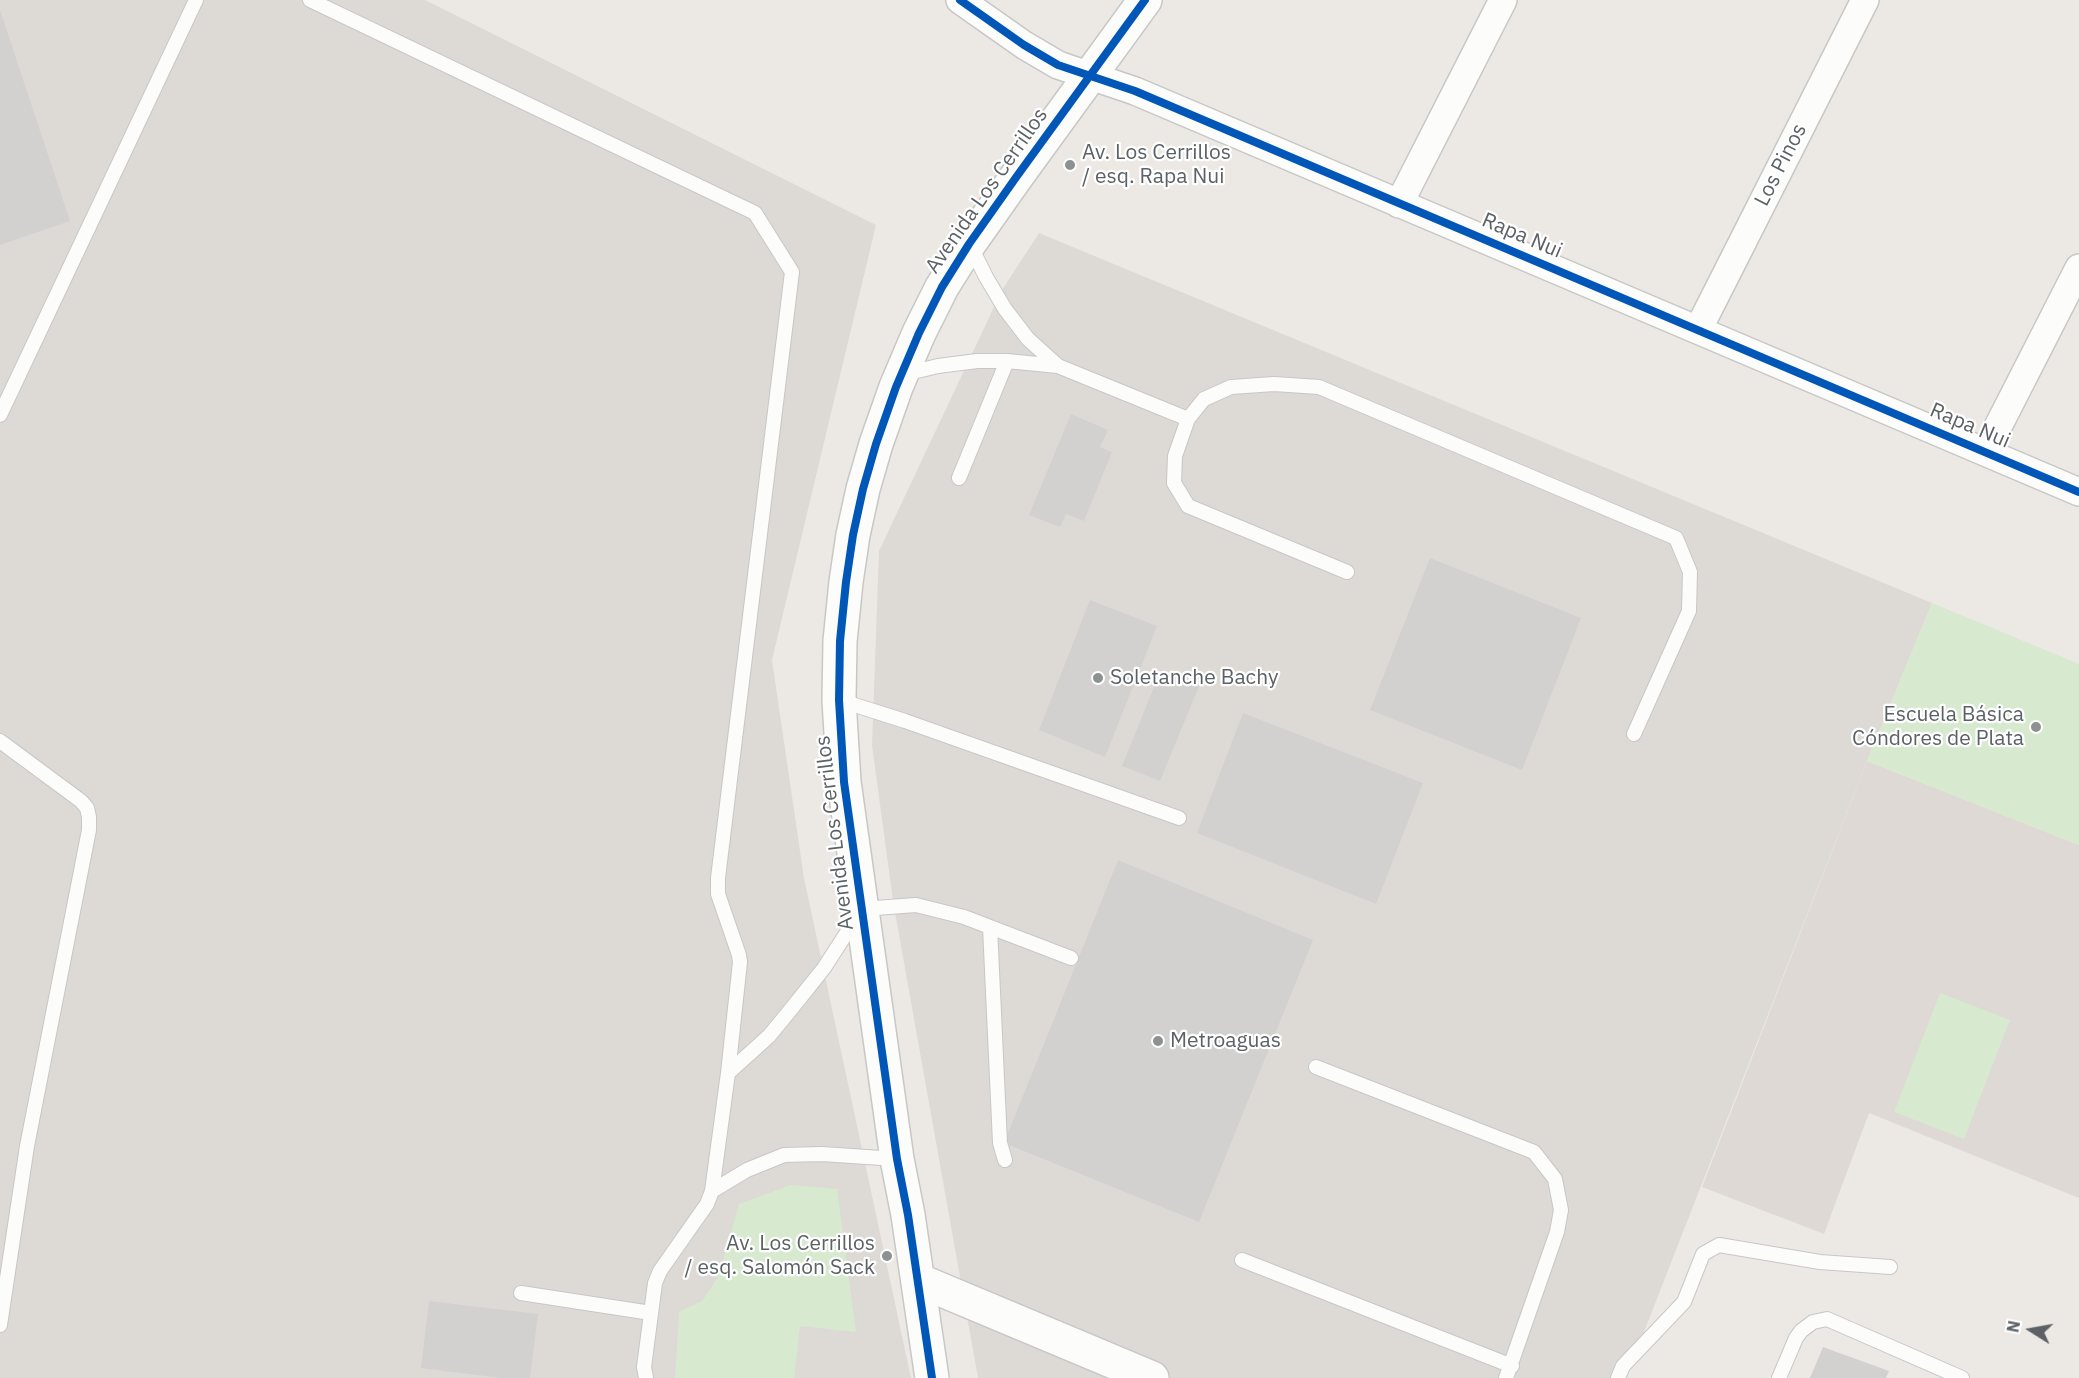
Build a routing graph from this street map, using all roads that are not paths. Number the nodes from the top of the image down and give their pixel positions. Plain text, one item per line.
1 (196, 0) edge
2 (310, 0) edge
3 (960, 0) edge
4 (1145, 0) edge
5 (1503, 0) edge
6 (1865, 0) edge
7 (1090, 77) junction
8 (1399, 204) junction
9 (969, 244) junction
10 (2079, 268) edge
11 (1698, 330) junction
12 (1007, 361) junction
13 (1058, 366) junction
14 (901, 375) junction
15 (0, 415) edge
16 (1188, 419) junction
17 (1985, 452) junction
18 (959, 478) dead end
19 (2079, 492) edge
20 (1347, 572) dead end
21 (839, 700) junction
22 (1634, 734) dead end
23 (0, 741) edge
24 (1179, 818) dead end
25 (862, 909) junction
26 (990, 927) junction
27 (1071, 958) dead end
28 (1316, 1067) dead end
29 (728, 1073) junction
30 (897, 1159) junction
31 (1005, 1160) dead end
32 (712, 1191) junction
33 (1242, 1260) dead end
34 (1890, 1267) dead end
35 (918, 1280) junction
36 (521, 1293) dead end
37 (651, 1313) junction
38 (0, 1325) edge
39 (1509, 1372) edge
40 (646, 1378) edge
41 (932, 1378) edge
42 (1152, 1378) edge
43 (1618, 1378) edge
44 (1779, 1378) edge
45 (1962, 1378) edge

1 - 15 lane
2 - 29 lane
3 - 7 street, Rapa Nui
4 - 7 street, Avenida Los Cerrillos
5 - 8 street
6 - 11 street, Los Pinos
7 - 8 street, Rapa Nui
7 - 9 street, Avenida Los Cerrillos
8 - 11 street, Rapa Nui
9 - 13 lane
9 - 14 street, Avenida Los Cerrillos
10 - 17 street
11 - 17 street, Rapa Nui
12 - 13 lane
12 - 14 lane
12 - 18 lane
13 - 16 lane
14 - 21 street, Avenida Los Cerrillos
16 - 20 lane
16 - 22 lane
17 - 19 street, Rapa Nui
21 - 24 lane
21 - 25 street, Avenida Los Cerrillos
23 - 38 lane
25 - 26 lane
25 - 29 lane
25 - 30 street, Avenida Los Cerrillos
26 - 27 lane
26 - 31 lane
28 - 39 lane
29 - 32 lane
30 - 32 lane
30 - 35 street, Avenida Los Cerrillos
32 - 37 lane
33 - 39 lane
34 - 43 lane
35 - 41 street, Avenida Los Cerrillos
35 - 42 street
36 - 37 lane
37 - 40 lane
44 - 45 lane

